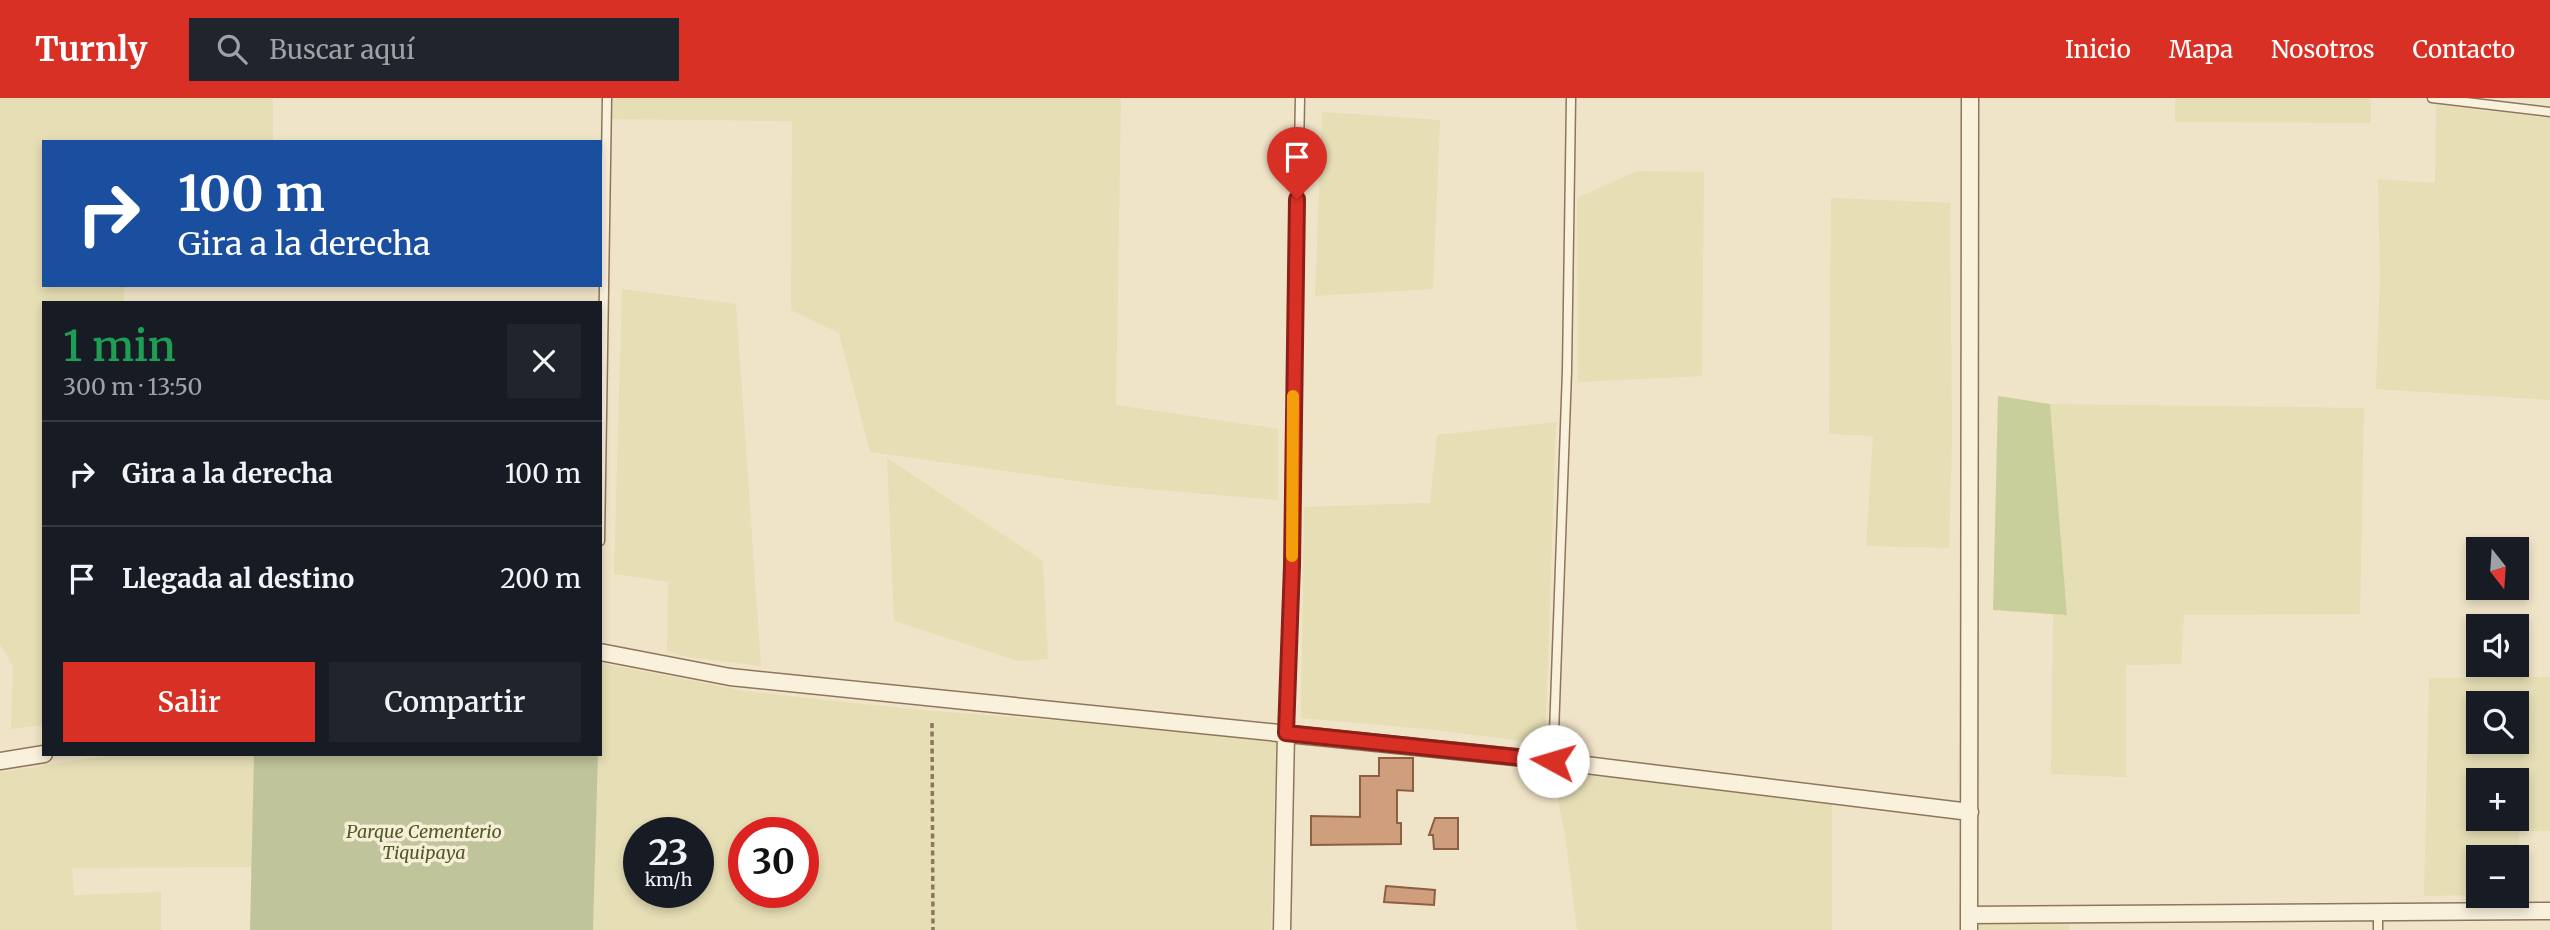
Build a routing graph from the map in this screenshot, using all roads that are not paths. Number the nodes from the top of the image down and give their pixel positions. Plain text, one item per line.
1 (607, 98) edge
2 (1300, 98) edge
3 (1970, 98) edge
4 (2432, 98) edge
5 (1572, 99) edge
6 (2550, 112) edge
7 (602, 414) edge
8 (602, 652) edge
9 (1286, 733) junction
10 (42, 754) edge
11 (0, 761) edge
12 (1553, 761) junction
13 (1970, 812) junction
14 (2550, 911) edge
15 (2378, 912) junction
16 (1969, 922) edge
17 (1282, 930) edge
18 (2378, 930) edge

1 - 7 lane
2 - 9 lane
3 - 13 street
4 - 6 lane
5 - 12 lane
8 - 9 street
9 - 12 street
9 - 17 street
10 - 11 street
12 - 13 street
13 - 16 street
14 - 15 street
15 - 16 street
15 - 18 lane

